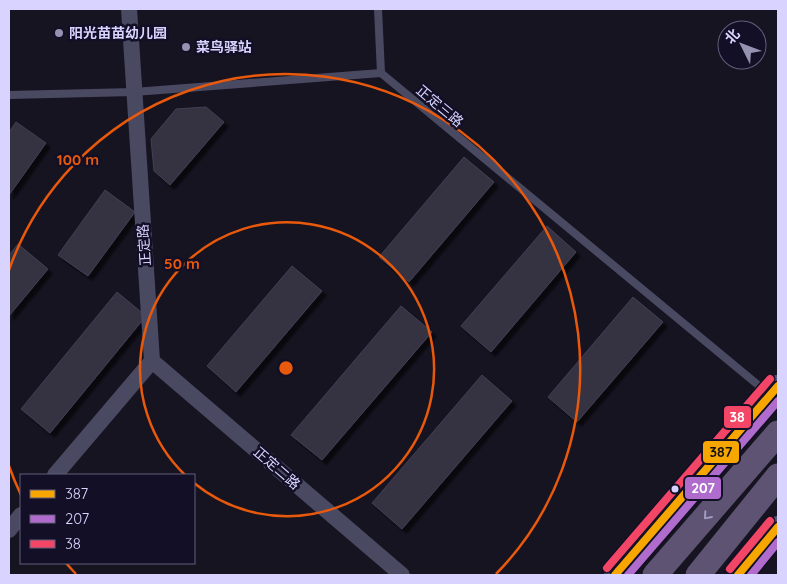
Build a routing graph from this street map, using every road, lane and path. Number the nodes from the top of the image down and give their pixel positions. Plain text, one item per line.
1 (128, 9) edge
2 (378, 9) edge
3 (381, 73) junction
4 (134, 92) junction
5 (9, 96) edge
6 (152, 361) junction
7 (774, 391) edge
8 (778, 433) edge
9 (57, 474) edge
10 (776, 479) edge
11 (20, 516) edge
12 (778, 527) edge
13 (9, 530) edge
14 (402, 575) edge
15 (615, 575) edge
16 (655, 575) edge
17 (698, 575) edge
18 (738, 575) edge

1 - 4 street, 正定路
2 - 3 lane
3 - 4 lane
3 - 7 lane, 正定三路
4 - 5 lane
4 - 6 street, 正定路
6 - 9 street
6 - 14 street, 正定二路
7 - 15 main road
8 -> 16 main road
10 - 17 main road
11 - 13 street
12 - 18 main road

